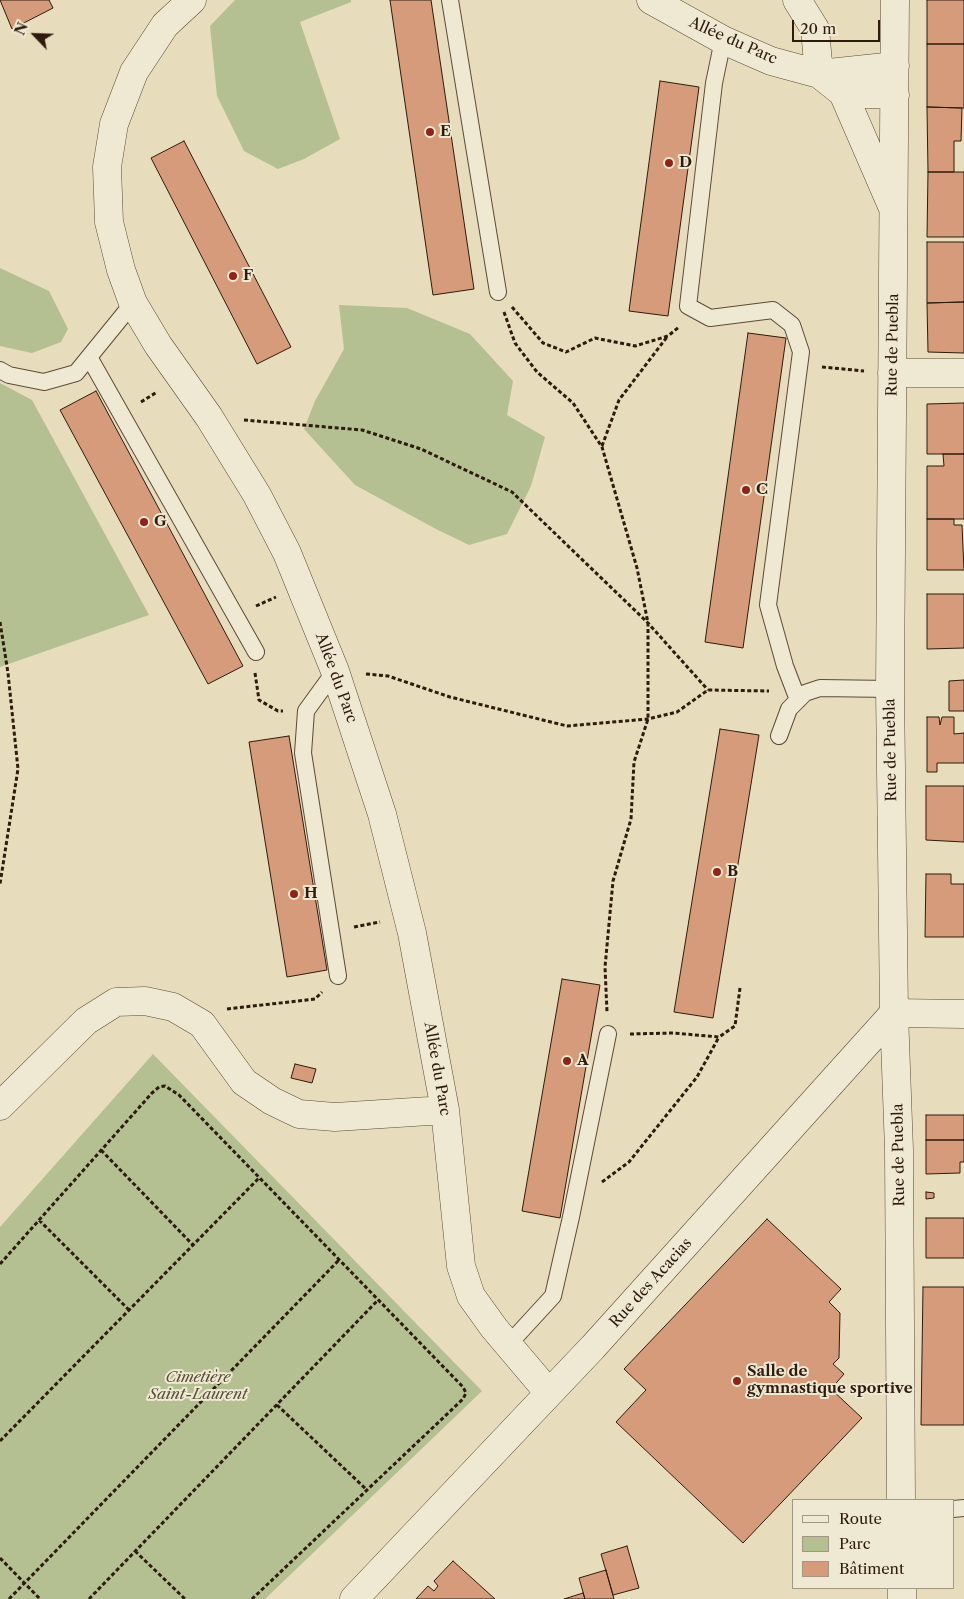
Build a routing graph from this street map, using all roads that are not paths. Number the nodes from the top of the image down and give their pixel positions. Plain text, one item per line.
1 (192, 0) edge
2 (450, 0) edge
3 (651, 0) edge
4 (797, 0) edge
5 (895, 0) edge
6 (723, 40) junction
7 (895, 66) junction
8 (819, 74) junction
9 (843, 93) junction
10 (895, 95) junction
11 (895, 212) junction
12 (498, 292) road end
13 (133, 303) junction
14 (89, 357) junction
15 (0, 370) edge
16 (964, 373) edge
17 (892, 374) junction
18 (256, 652) road end
19 (335, 671) junction
20 (890, 689) junction
21 (796, 696) junction
22 (778, 736) dead end
23 (338, 976) road end
24 (894, 1013) junction
25 (964, 1014) edge
26 (608, 1034) road end
27 (0, 1106) edge
28 (445, 1110) junction
29 (508, 1345) junction
30 (555, 1398) junction
31 (901, 1499) edge
32 (354, 1599) edge

1 - 13 street, Allée du Parc
2 - 12 lane
3 - 6 street, Allée du Parc
4 - 8 street
5 - 7 street, Rue de Puebla
6 - 8 street, Allée du Parc
6 - 21 lane
7 - 8 street, Allée du Parc
7 - 10 street, Rue de Puebla
8 - 9 street, Allée du Parc
9 - 10 street
9 - 11 street, Allée du Parc
10 - 11 street, Rue de Puebla
11 - 17 street, Rue de Puebla
13 - 14 lane
13 - 19 street, Allée du Parc
14 - 15 lane
14 - 18 lane
16 - 17 street
17 - 20 street, Rue de Puebla
19 - 23 lane
19 - 28 street, Allée du Parc
20 - 21 lane
20 - 24 street, Rue de Puebla
21 - 22 lane
24 - 25 street
24 - 30 street, Rue des Acacias
24 - 31 street, Rue de Puebla
26 - 29 lane
27 - 28 street
28 - 29 street, Allée du Parc
29 - 30 street, Allée du Parc
30 - 32 street, Rue des Acacias

